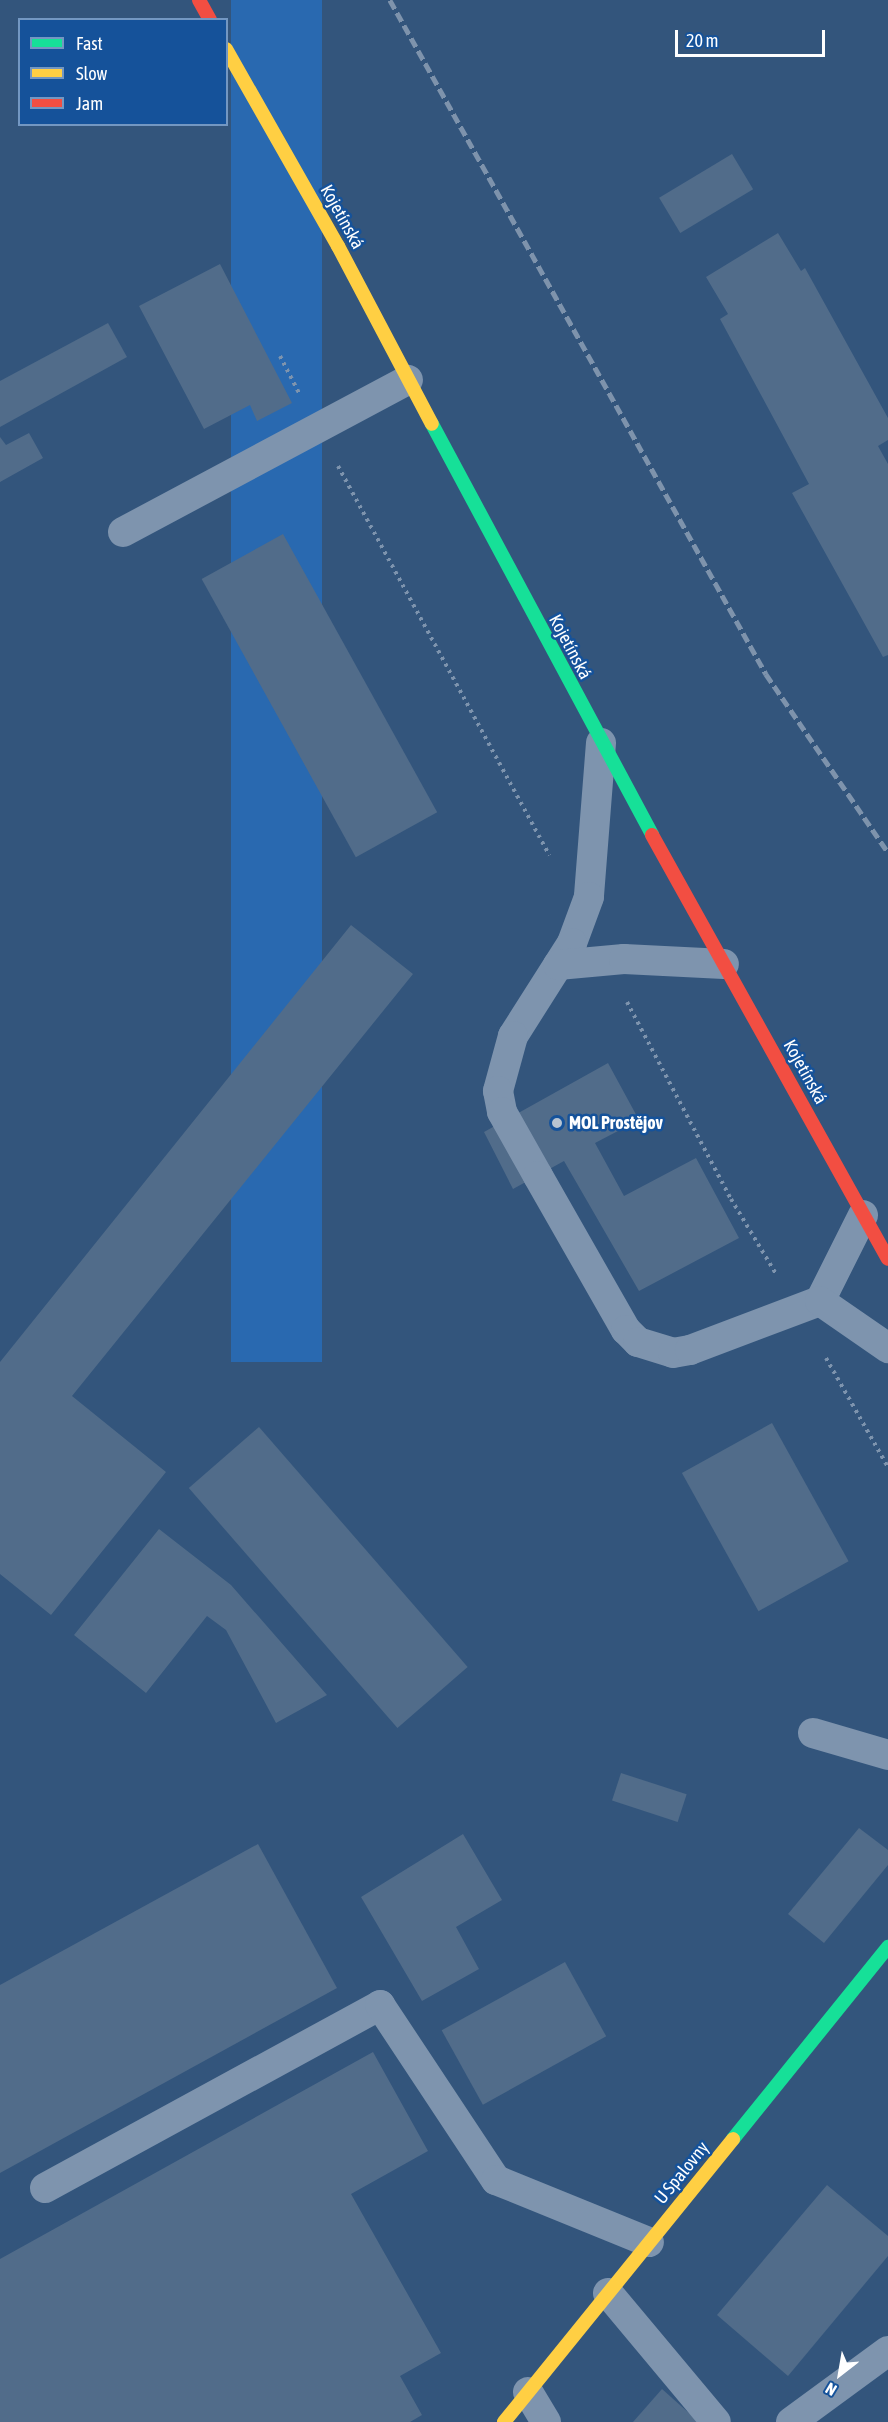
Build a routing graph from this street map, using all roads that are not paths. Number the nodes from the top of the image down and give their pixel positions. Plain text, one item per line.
1 (199, 0) edge
2 (209, 18) edge
3 (228, 53) edge
4 (408, 380) junction
5 (123, 532) dead end
6 (601, 743) junction
7 (724, 964) junction
8 (558, 965) junction
9 (863, 1215) junction
10 (888, 1259) edge
11 (820, 1301) junction
12 (888, 1348) edge
13 (813, 1733) dead end
14 (888, 1755) edge
15 (888, 1947) edge
16 (45, 2188) dead end
17 (649, 2242) junction
18 (608, 2293) junction
19 (888, 2351) edge
20 (528, 2392) junction
21 (504, 2422) edge
22 (546, 2422) edge
23 (716, 2422) edge
24 (791, 2422) edge

1 - 2 main road
3 - 4 main road, Kojetínská
4 - 5 lane
4 - 6 main road, Kojetínská
6 - 7 main road, Kojetínská
6 - 8 lane
7 - 8 lane
7 - 9 main road, Kojetínská
8 - 11 lane
9 - 10 main road, Kojetínská
9 - 11 lane
11 - 12 lane
13 - 14 lane
15 - 17 main road, U Spalovny
16 - 17 lane
17 - 18 main road, U Spalovny
18 - 20 main road, U Spalovny
18 - 23 lane
19 - 24 lane
20 - 21 main road, U Spalovny
20 - 22 lane

